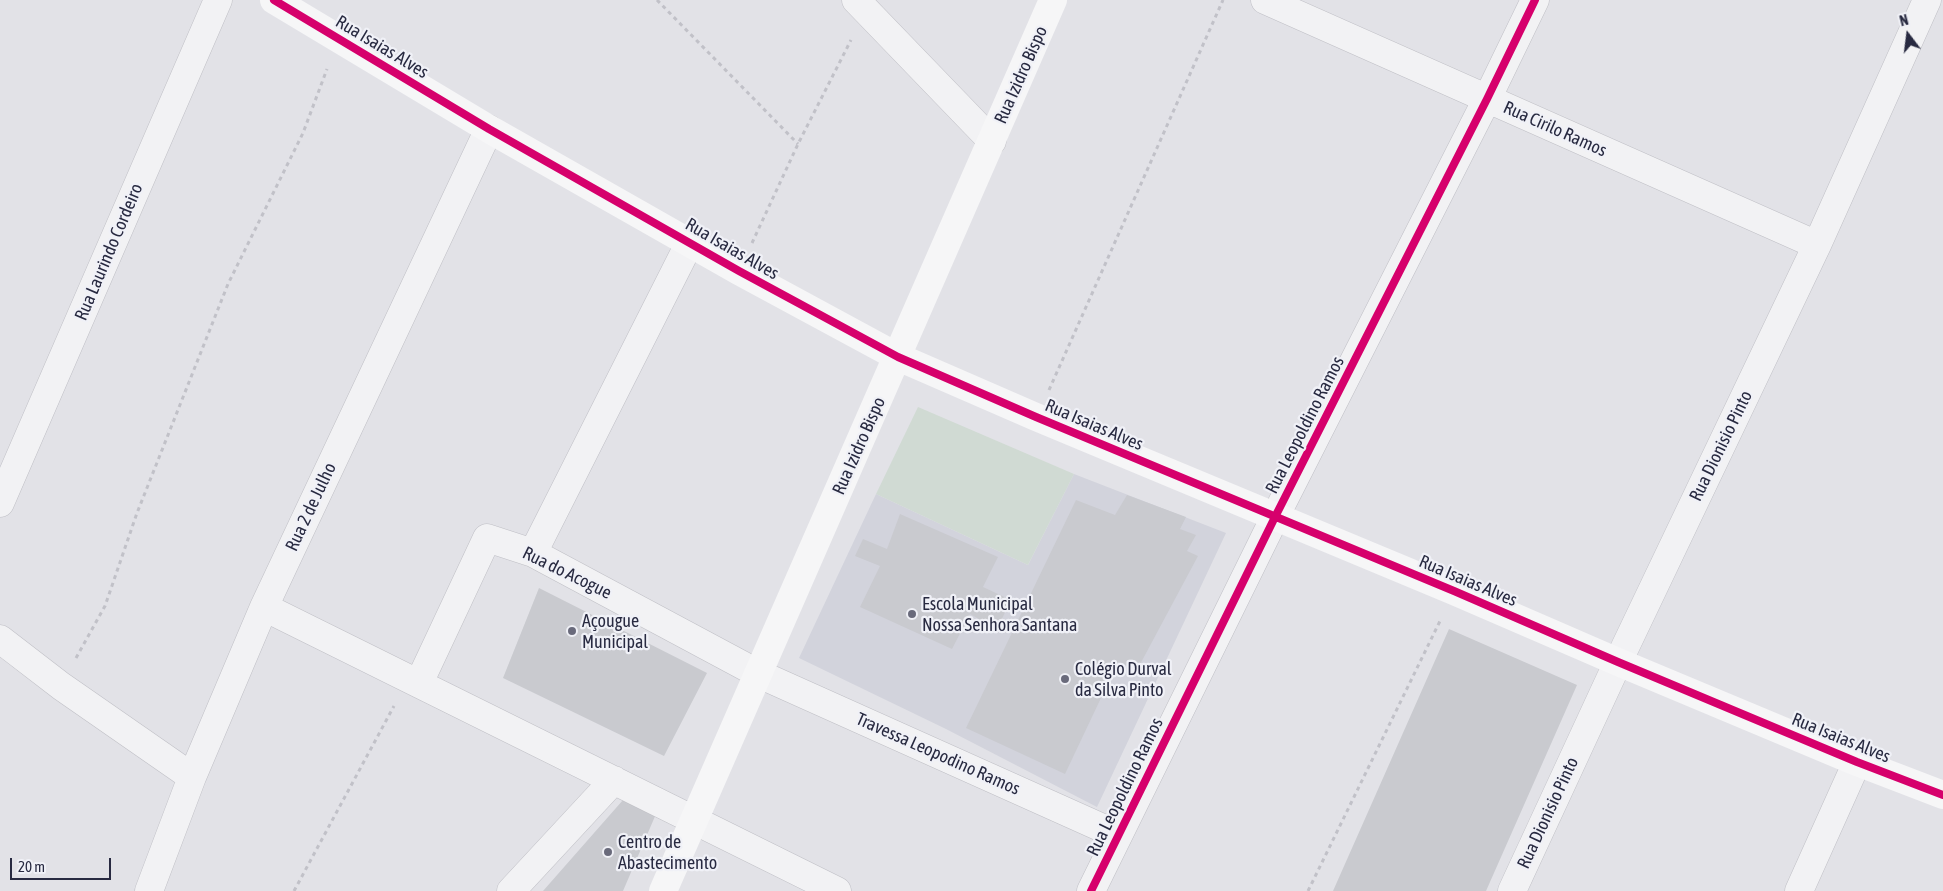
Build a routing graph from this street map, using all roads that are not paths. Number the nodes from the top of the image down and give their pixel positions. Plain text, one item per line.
1 (218, 0) edge
2 (274, 0) edge
3 (1053, 0) edge
4 (1265, 0) edge
5 (1535, 0) edge
6 (1927, 0) edge
7 (861, 6) edge
8 (1487, 99) junction
9 (489, 129) junction
10 (992, 140) junction
11 (690, 242) junction
12 (1818, 245) junction
13 (898, 357) junction
14 (0, 503) edge
15 (1275, 517) junction
16 (533, 553) junction
17 (264, 607) junction
18 (0, 639) edge
19 (1618, 662) junction
20 (759, 674) junction
21 (414, 681) junction
22 (1857, 762) junction
23 (192, 777) junction
24 (614, 780) junction
25 (1943, 795) edge
26 (696, 820) junction
27 (1118, 835) junction
28 (149, 891) edge
29 (511, 891) edge
30 (663, 891) edge
31 (837, 891) edge
32 (1092, 891) edge
33 (1512, 891) edge
34 (1799, 891) edge

1 - 14 street, Rua Laurindo Cordeiro
2 - 9 street, Rua Isaias Alves
3 - 10 street, Rua Izidro Bispo
4 - 8 street, Rua Cirilo Ramos
5 - 8 street, Rua Leopoldino Ramos
6 - 12 street, Rua Dionisio Pinto
7 - 10 street
8 - 12 street, Rua Cirilo Ramos
8 - 15 street, Rua Leopoldino Ramos
9 - 11 street, Rua Isaias Alves
9 - 17 street, Rua 2 de Julho
10 - 13 street, Rua Izidro Bispo
11 - 13 street, Rua Isaias Alves
11 - 16 street
12 - 19 street, Rua Dionisio Pinto
13 - 15 street, Rua Isaias Alves
13 - 20 street, Rua Izidro Bispo
15 - 19 street, Rua Isaias Alves
15 - 27 street, Rua Leopoldino Ramos
16 - 20 street, Rua do Acogue
16 - 21 street, Rua do Acogue
17 - 21 street
17 - 23 street, Rua 2 de Julho
18 - 23 street
19 - 22 street, Rua Isaias Alves
19 - 33 street, Rua Dionisio Pinto
20 - 26 street, Rua Izidro Bispo
20 - 27 street, Travessa Leopodino Ramos
21 - 24 street
22 - 25 street, Rua Isaias Alves
22 - 34 street
23 - 28 street, Rua 2 de Julho
24 - 26 street
24 - 29 street
26 - 30 street, Rua Izidro Bispo
26 - 31 street
27 - 32 street, Rua Leopoldino Ramos

